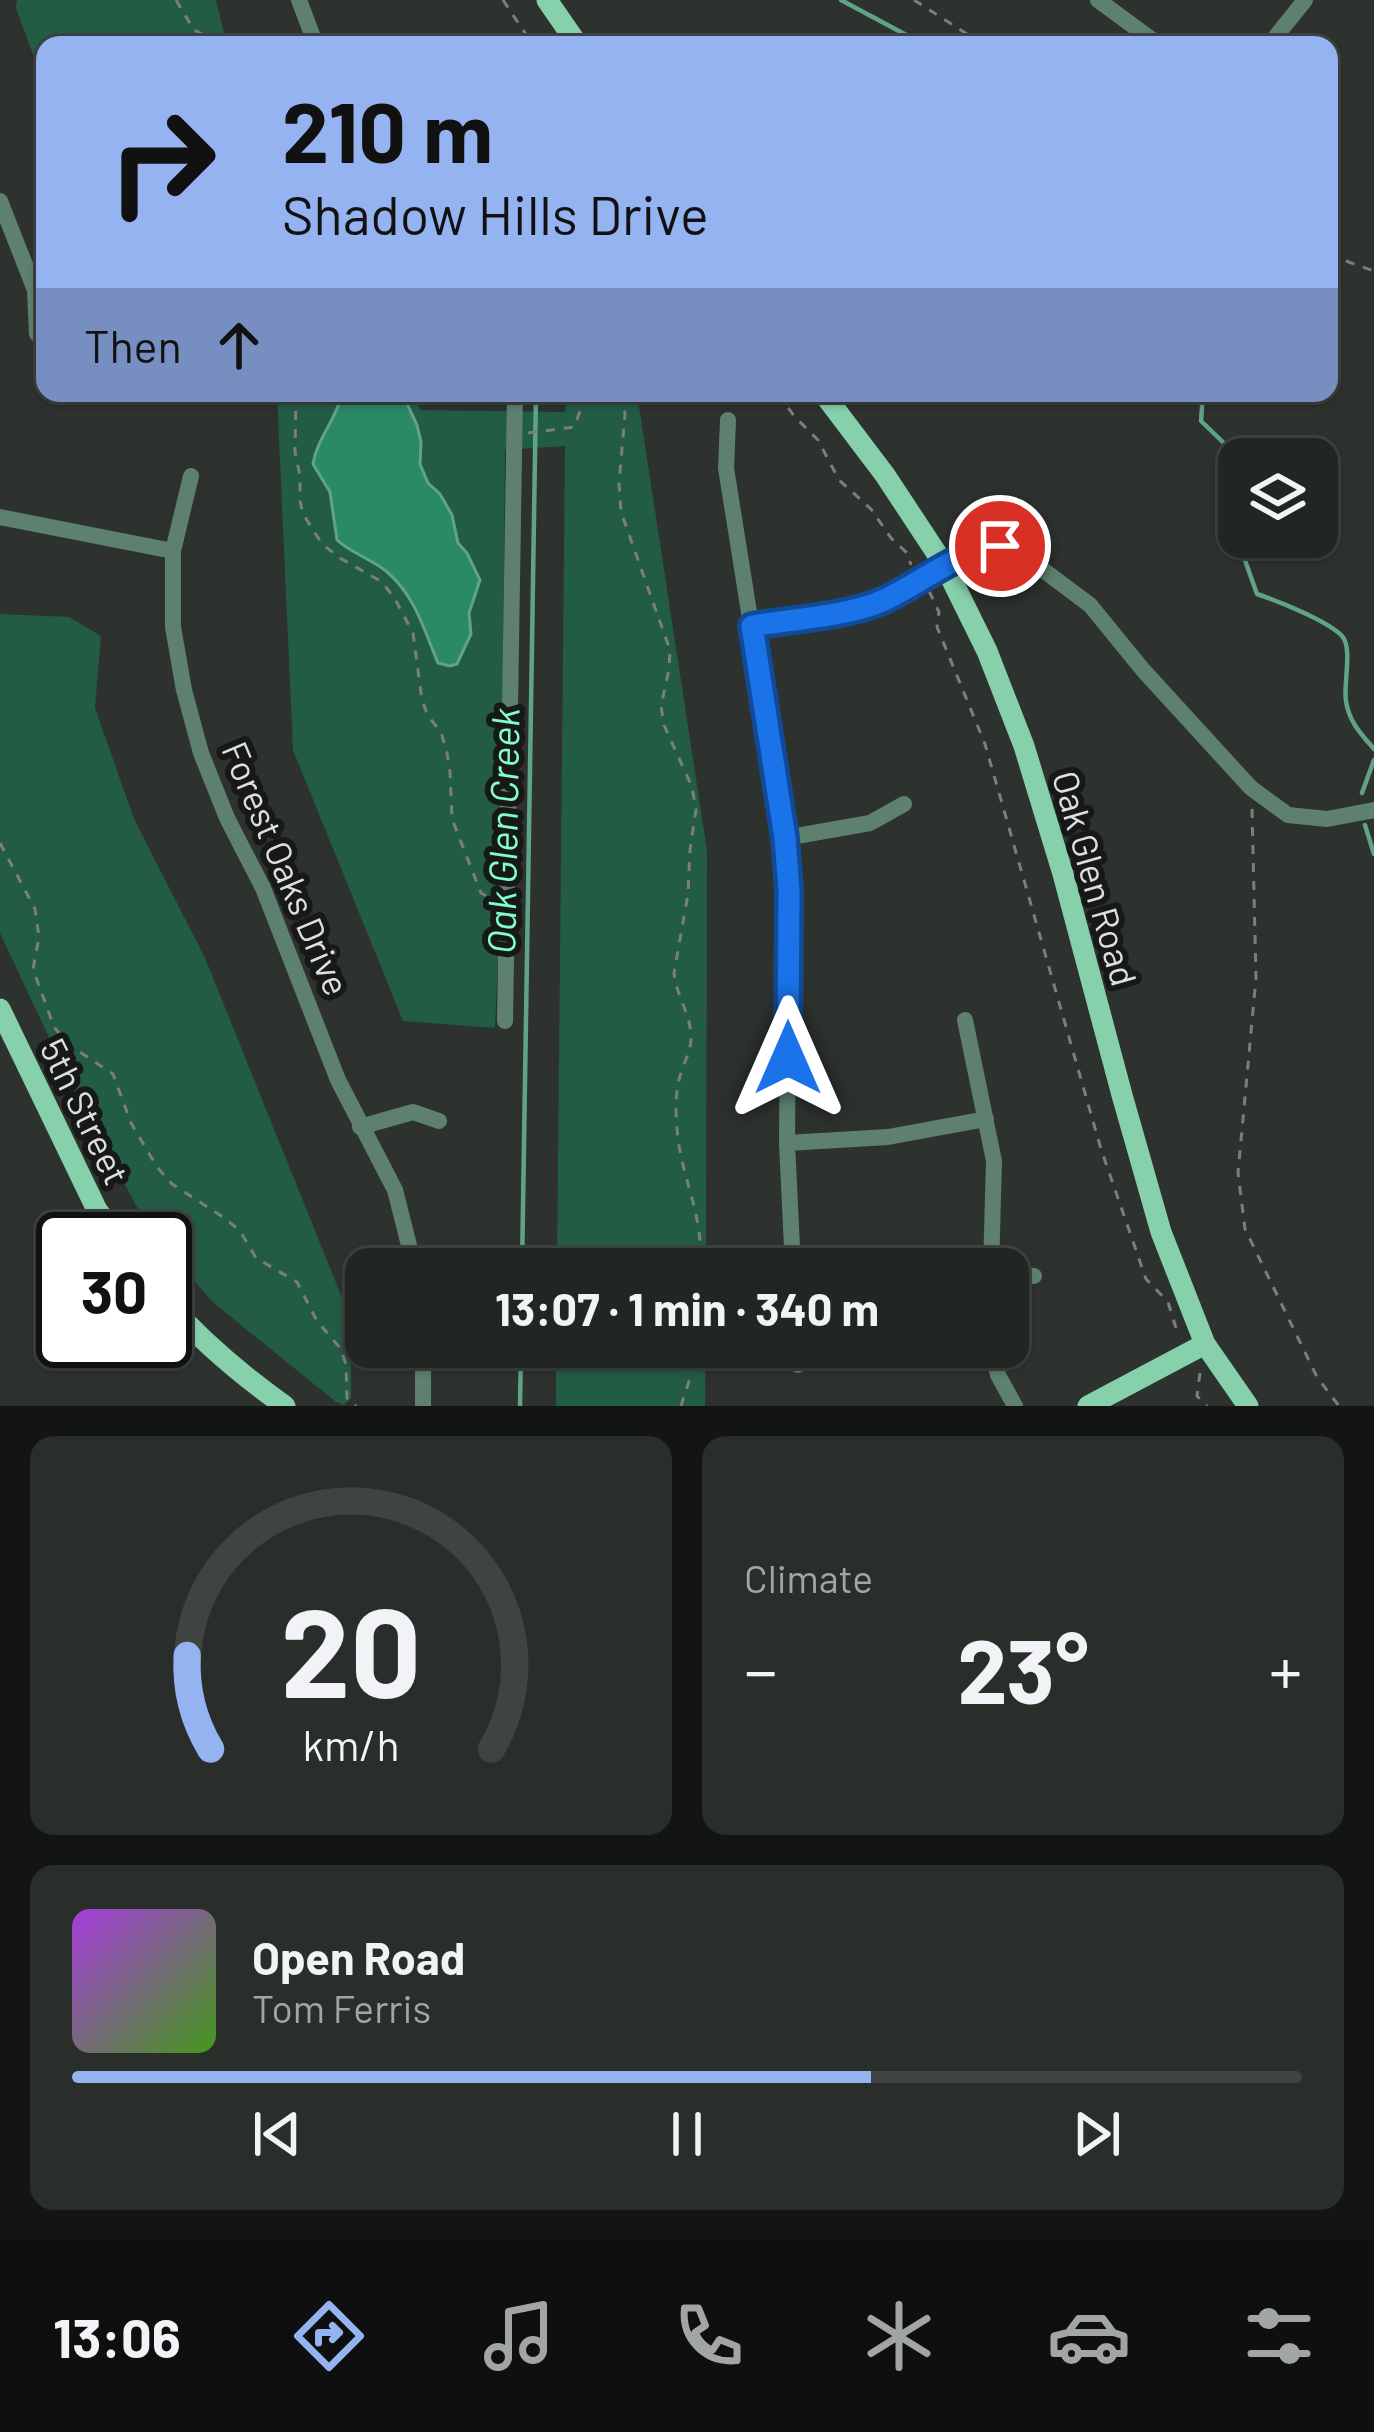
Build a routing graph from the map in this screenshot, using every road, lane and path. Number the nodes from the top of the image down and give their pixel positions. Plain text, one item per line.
1 (176, 0) edge
2 (298, 0) edge
3 (503, 0) edge
4 (547, 0) edge
5 (914, 0) edge
6 (1098, 0) edge
7 (1305, 0) edge
8 (206, 36) edge
9 (312, 36) edge
10 (527, 36) edge
11 (570, 36) edge
12 (970, 36) edge
13 (1147, 36) edge
14 (1276, 36) edge
15 (0, 201) edge
16 (1338, 258) edge
17 (1374, 271) edge
18 (36, 312) edge
19 (296, 402) edge
20 (515, 402) edge
21 (584, 402) edge
22 (623, 402) edge
23 (784, 402) edge
24 (830, 402) edge
25 (728, 420) dead end
26 (514, 435) junction
27 (191, 476) dead end
28 (0, 517) edge
29 (173, 551) junction
30 (935, 571) junction
31 (752, 626) junction
32 (1250, 788) junction
33 (904, 804) dead end
34 (1374, 810) edge
35 (785, 838) junction
36 (0, 843) edge
37 (508, 898) junction
38 (0, 1010) edge
39 (965, 1020) dead end
40 (505, 1021) dead end
41 (986, 1119) junction
42 (439, 1121) dead end
43 (360, 1126) junction
44 (787, 1143) junction
45 (98, 1212) edge
46 (410, 1248) edge
47 (699, 1248) edge
48 (792, 1248) edge
49 (992, 1248) edge
50 (1029, 1276) edge
51 (1034, 1276) dead end
52 (1176, 1328) dead end
53 (192, 1331) edge
54 (1205, 1344) junction
55 (423, 1368) edge
56 (689, 1368) edge
57 (996, 1368) edge
58 (1200, 1373) dead end
59 (285, 1406) edge
60 (356, 1406) edge
61 (423, 1406) edge
62 (681, 1406) edge
63 (1016, 1406) edge
64 (1088, 1406) edge
65 (1207, 1406) edge
66 (1248, 1406) edge
67 (1339, 1406) edge

1 - 8 path
2 - 9 street
3 - 10 path
4 - 11 main road
5 - 12 path
6 - 13 street
7 - 14 street
15 - 18 street
16 - 17 path
19 - 37 path
20 - 26 street
21 - 26 path
22 - 47 path
23 - 30 path
24 - 30 main road, Oak Glen Road
25 - 31 street
26 - 37 street
27 - 29 street, Forest Oaks Drive
28 - 29 street
29 - 43 street, Forest Oaks Drive
30 - 31 street
30 - 32 street
30 - 52 path
30 - 54 main road, Oak Glen Road
31 - 35 street
32 - 34 street
32 - 67 path
33 - 35 street
35 - 44 street
36 - 60 path
37 - 40 street
38 - 45 main road, 5th Street
39 - 41 street
41 - 44 street
41 - 49 street
42 - 43 street
43 - 46 street, Forest Oaks Drive
44 - 48 street
50 - 51 street
53 - 59 main road
54 - 64 main road
54 - 66 main road, Oak Glen Road
55 - 61 street
56 - 62 path
57 - 63 street
58 - 65 path

